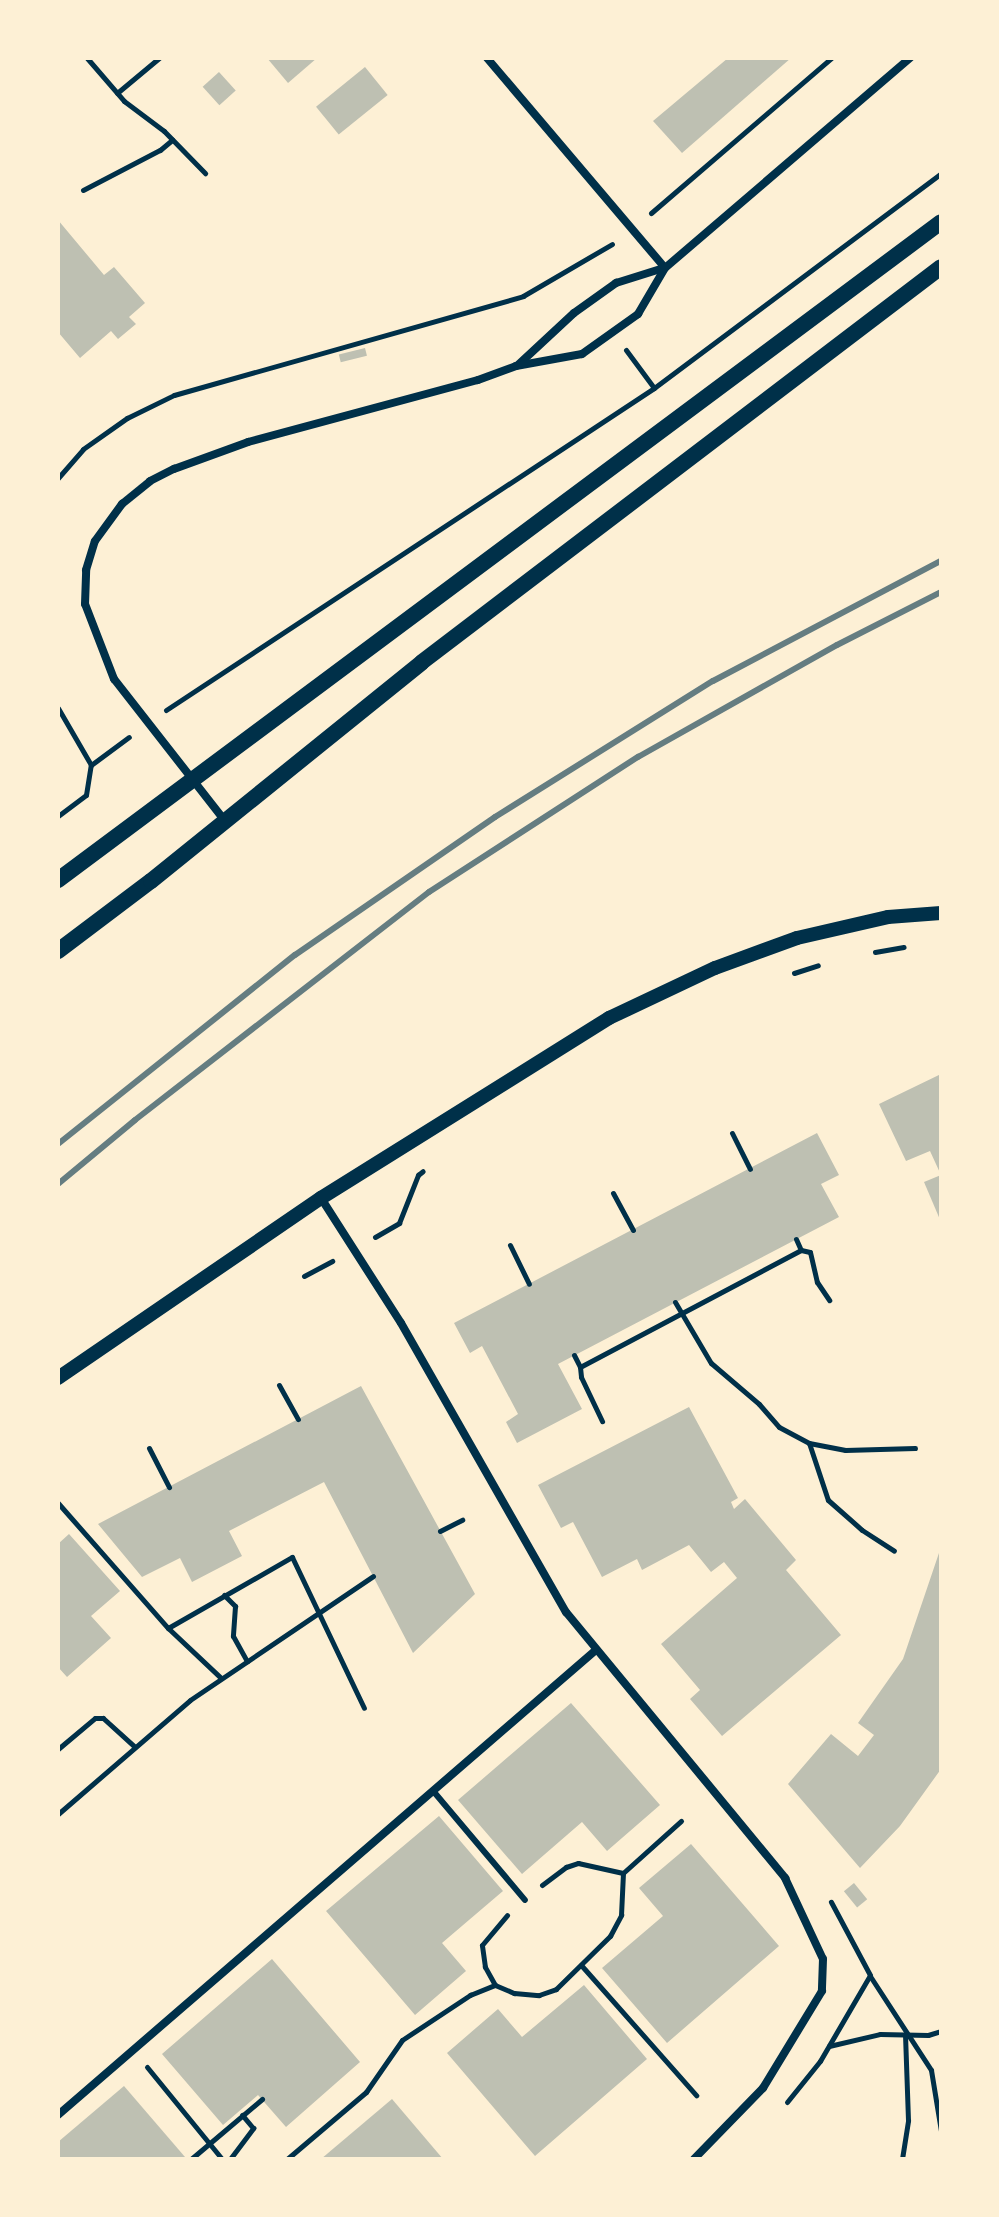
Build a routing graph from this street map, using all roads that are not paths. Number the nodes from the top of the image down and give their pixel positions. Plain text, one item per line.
1 (487, 58) edge
2 (910, 58) edge
3 (941, 222) edge
4 (941, 267) edge
5 (665, 268) junction
6 (516, 366) junction
7 (192, 780) junction
8 (225, 821) junction
9 (58, 880) edge
10 (941, 913) edge
11 (58, 951) edge
12 (321, 1198) junction
13 (58, 1378) edge
14 (596, 1650) junction
15 (434, 1792) junction
16 (525, 1900) dead end
17 (58, 2115) edge
18 (694, 2159) edge

1 - 5 street
2 - 5 street
3 - 7 main road
4 - 8 main road
5 - 6 street
5 - 6 street
6 - 7 street
7 - 8 street
7 - 9 main road
8 - 11 main road
10 - 12 street
12 - 13 street
12 - 14 street
14 - 15 street
14 - 18 street
15 - 16 lane
15 - 17 street

